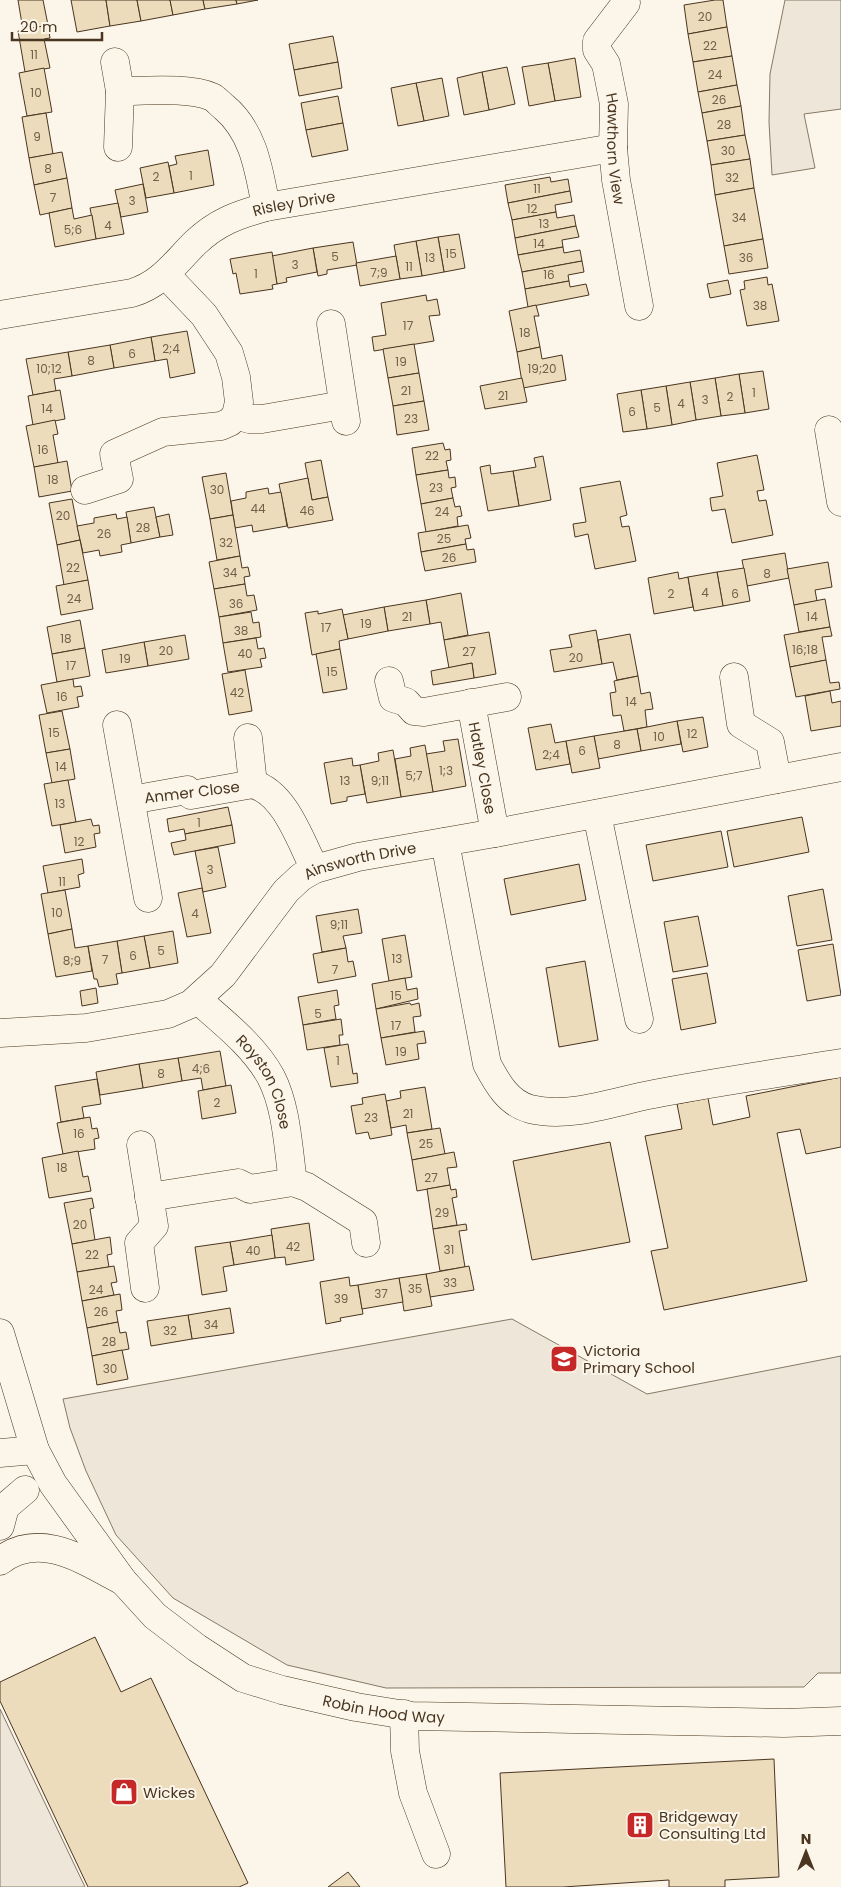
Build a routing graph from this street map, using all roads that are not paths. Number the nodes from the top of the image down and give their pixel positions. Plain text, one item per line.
1 (626, 3) dead end
2 (115, 62) dead end
3 (120, 91) junction
4 (118, 147) dead end
5 (613, 148) junction
6 (266, 207) junction
7 (166, 275) junction
8 (639, 306) dead end
9 (0, 315) edge
10 (331, 324) dead end
11 (236, 416) junction
12 (829, 430) dead end
13 (838, 466) edge
14 (85, 490) dead end
15 (841, 502) edge
16 (734, 677) dead end
17 (389, 681) dead end
18 (507, 697) dead end
19 (471, 703) junction
20 (117, 725) dead end
21 (248, 738) dead end
22 (838, 775) edge
23 (777, 779) junction
24 (253, 784) junction
25 (132, 800) junction
26 (597, 814) junction
27 (496, 833) junction
28 (445, 842) junction
29 (315, 869) junction
30 (148, 898) dead end
31 (198, 1000) junction
32 (639, 1019) dead end
33 (0, 1033) edge
34 (841, 1063) edge
35 (140, 1145) dead end
36 (292, 1182) junction
37 (149, 1197) junction
38 (366, 1242) dead end
39 (145, 1288) dead end
40 (0, 1334) edge
41 (5, 1379) edge
42 (35, 1450) junction
43 (0, 1453) edge
44 (53, 1484) junction
45 (12, 1490) edge
46 (0, 1526) edge
47 (0, 1561) edge
48 (123, 1582) junction
49 (404, 1714) junction
50 (841, 1722) edge
51 (436, 1854) dead end

1 - 5 street, Hawthorn View
2 - 3 street
3 - 4 street
3 - 6 street
5 - 6 street, Risley Drive
5 - 8 street, Hawthorn View
6 - 7 street, Risley Drive
7 - 9 street, Risley Drive
7 - 11 street
10 - 11 street
11 - 14 street
12 - 13 street
13 - 15 street
16 - 23 street
17 - 19 street, Hatley Close
18 - 19 street, Hatley Close
19 - 27 street, Hatley Close
20 - 25 street, Anmer Close
21 - 24 street, Anmer Close
22 - 23 street, Ainsworth Drive
23 - 26 street, Ainsworth Drive
24 - 25 street, Anmer Close
24 - 29 street, Anmer Close
25 - 30 street, Anmer Close
26 - 27 street, Ainsworth Drive
26 - 32 street
27 - 28 street, Ainsworth Drive
28 - 29 street, Ainsworth Drive
28 - 34 street
29 - 31 street, Ainsworth Drive
31 - 33 street, Ainsworth Drive
31 - 36 street, Royston Close
35 - 37 street
36 - 37 street
36 - 38 street
37 - 39 street
40 - 41 street, Robin Hood Way
41 - 42 street, Robin Hood Way
42 - 43 street
42 - 44 street, Robin Hood Way
44 - 45 street
44 - 48 street, Robin Hood Way
45 - 46 street
47 - 48 street
48 - 49 street, Robin Hood Way
49 - 50 street, Robin Hood Way
49 - 51 street

